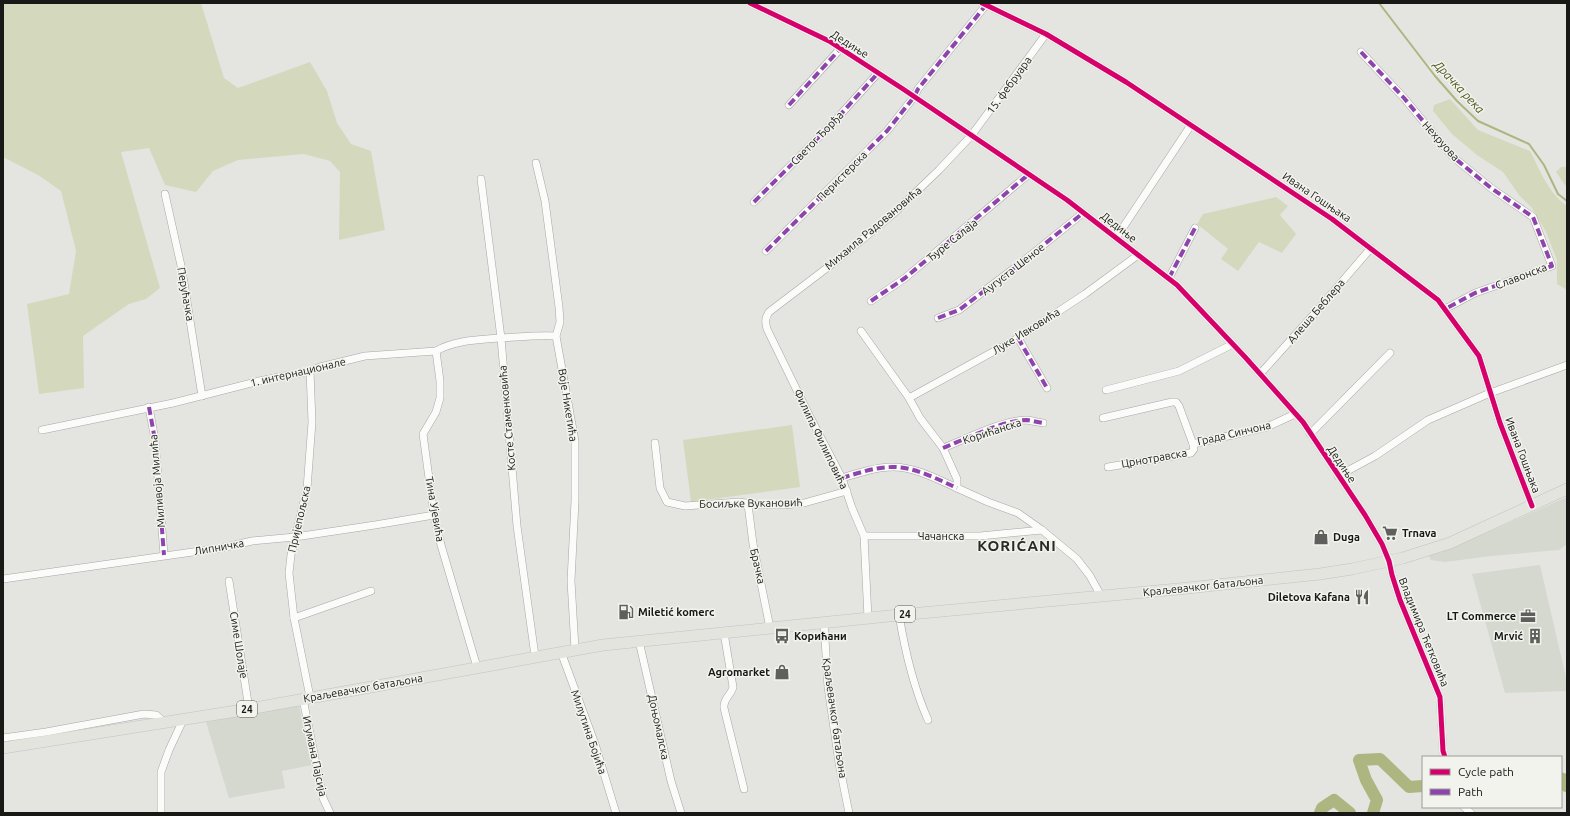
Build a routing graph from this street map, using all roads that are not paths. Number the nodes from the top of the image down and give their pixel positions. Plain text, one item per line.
1 (750, 3) edge
2 (984, 4) edge
3 (1046, 34) junction
4 (840, 48) junction
5 (1361, 52) dead end
6 (878, 74) junction
7 (914, 97) junction
8 (789, 105) dead end
9 (1191, 125) junction
10 (971, 136) junction
11 (536, 163) dead end
12 (1029, 174) junction
13 (481, 179) dead end
14 (165, 194) dead end
15 (754, 202) dead end
16 (1083, 213) junction
17 (1533, 217) joint
18 (1195, 228) dead end
19 (1116, 238) junction
20 (1371, 248) junction
21 (766, 251) dead end
22 (1138, 255) junction
23 (1169, 278) junction
24 (871, 301) dead end
25 (1445, 309) junction
26 (769, 312) joint
27 (938, 318) dead end
28 (861, 331) dead end
29 (556, 336) junction
30 (501, 338) junction
31 (1018, 338) junction
32 (1233, 344) junction
33 (436, 351) junction
34 (1390, 353) dead end
35 (1567, 365) edge
36 (310, 371) junction
37 (1260, 374) junction
38 (1047, 388) dead end
39 (1106, 390) dead end
40 (1490, 393) junction
41 (202, 396) junction
42 (909, 398) junction
43 (149, 407) junction
44 (1295, 414) junction
45 (1104, 418) dead end
46 (1043, 423) dead end
47 (42, 430) dead end
48 (1310, 434) junction
49 (655, 443) dead end
50 (1193, 444) junction
51 (942, 448) junction
52 (1108, 467) dead end
53 (1338, 476) junction
54 (842, 478) junction
55 (957, 488) junction
56 (1567, 489) edge
57 (847, 491) junction
58 (748, 504) junction
59 (1532, 506) junction
60 (434, 514) junction
61 (1042, 530) junction
62 (864, 536) junction
63 (295, 537) junction
64 (164, 555) junction
65 (1389, 561) junction
66 (3, 579) edge
67 (229, 581) dead end
68 (371, 591) dead end
69 (1101, 596) junction
70 (899, 615) junction
71 (294, 618) junction
72 (868, 618) junction
73 (824, 623) junction
74 (770, 628) junction
75 (724, 633) junction
76 (640, 641) junction
77 (575, 649) junction
78 (561, 652) junction
79 (535, 656) junction
80 (478, 667) junction
81 (306, 698) junction
82 (249, 709) junction
83 (184, 718) junction
84 (928, 720) dead end
85 (164, 722) junction
86 (3, 738) edge
87 (3, 748) edge
88 (1445, 756) edge
89 (744, 789) dead end
90 (161, 813) edge
91 (330, 813) edge
92 (616, 813) edge
93 (681, 813) edge
94 (849, 813) edge

1 - 4 street, Дедиње
2 - 3 street, Ивана Гошњака
2 - 7 street
3 - 9 street, Ивана Гошњака
3 - 10 street, 15. фебруара
4 - 6 street, Дедиње
4 - 8 street
5 - 17 street, Нехруова
6 - 7 street, Дедиње
6 - 15 street, Светог Ђорђа
7 - 10 street, Дедиње
7 - 21 street, Перистерска
9 - 19 street
9 - 20 street, Ивана Гошњака
10 - 12 street, Дедиње
10 - 26 street, Михаила Радовановића
11 - 29 street, Воје Никетића
12 - 16 street, Дедиње
12 - 24 street, Ђуре Салаја
13 - 30 street, Косте Стаменковића
14 - 41 street, Перућачка
16 - 19 street, Дедиње
16 - 27 street, Аугуста Шеное
17 - 25 street, Славонска
18 - 23 street
19 - 22 street, Дедиње
20 - 25 street, Ивана Гошњака
20 - 37 street, Алеша Беблера
22 - 23 street, Дедиње
22 - 31 street, Луке Ивковића
23 - 32 street, Дедиње
25 - 40 street, Ивана Гошњака
26 - 54 street, Филипа Филиповића
28 - 42 street
29 - 30 street, 1. интернационале
29 - 77 street, Воје Никетића
30 - 33 street, 1. интернационале
30 - 79 street, Косте Стаменковића
31 - 38 street
31 - 42 street, Луке Ивковића
32 - 37 street, Дедиње
32 - 39 street
33 - 36 street, 1. интернационале
33 - 60 street, Тина Ујевића
34 - 48 street
35 - 40 street
36 - 41 street, 1. интернационале
36 - 63 street, Пријепољска
37 - 44 street, Дедиње
40 - 53 street
40 - 59 street, Ивана Гошњака
41 - 43 street, 1. интернационале
42 - 51 street
43 - 47 street, 1. интернационале
43 - 64 street, Миливоја Милића
44 - 48 street, Дедиње
44 - 50 street, Града Синчона
45 - 50 street, Града Синчона
46 - 51 street, Корићанска
48 - 53 street, Дедиње
49 - 58 street, Босиљке Вукановић
50 - 52 street, Црнотравска
51 - 55 street
53 - 65 street, Дедиње
54 - 55 street
54 - 57 street, Филипа Филиповића
55 - 61 street
56 - 59 main road, Краљевачког батаљона / 24
57 - 58 street, Босиљке Вукановић
57 - 62 street, Филипа Филиповића
58 - 74 street, Брачка
59 - 65 main road, Краљевачког батаљона / 24
60 - 63 street, Липничка
60 - 80 street, Тина Ујевића
61 - 62 street, Чачанска
61 - 69 street
62 - 72 street, Филипа Филиповића
63 - 64 street, Липничка
63 - 71 street, Пријепољска
64 - 66 street, Липничка
65 - 69 main road, Краљевачког батаљона / 24
65 - 88 street, Владимира Ћетковића
67 - 82 street, Симе Шолаје
68 - 71 street
69 - 70 main road, Краљевачког батаљона / 24
70 - 72 main road, Краљевачког батаљона / 24
70 - 84 street
71 - 81 street, Пријепољска
72 - 73 main road, Краљевачког батаљона / 24
73 - 74 main road, Краљевачког батаљона / 24
73 - 94 street, Краљевачког батаљона
74 - 75 main road, Краљевачког батаљона / 24
75 - 76 main road, Краљевачког батаљона / 24
75 - 89 street
76 - 77 main road, Краљевачког батаљона / 24
76 - 93 street, Доњомалска
77 - 78 main road, Краљевачког батаљона / 24
78 - 79 main road, Краљевачког батаљона / 24
78 - 92 street, Милутина Бојића
79 - 80 main road, Краљевачког батаљона / 24
80 - 81 main road, Краљевачког батаљона / 24
81 - 82 main road, Краљевачког батаљона / 24
81 - 91 street, Игумана Пајсија
82 - 83 main road, Краљевачког батаљона / 24
83 - 85 main road, Краљевачког батаљона / 24
83 - 90 street
85 - 86 street
85 - 87 main road, Краљевачког батаљона / 24

